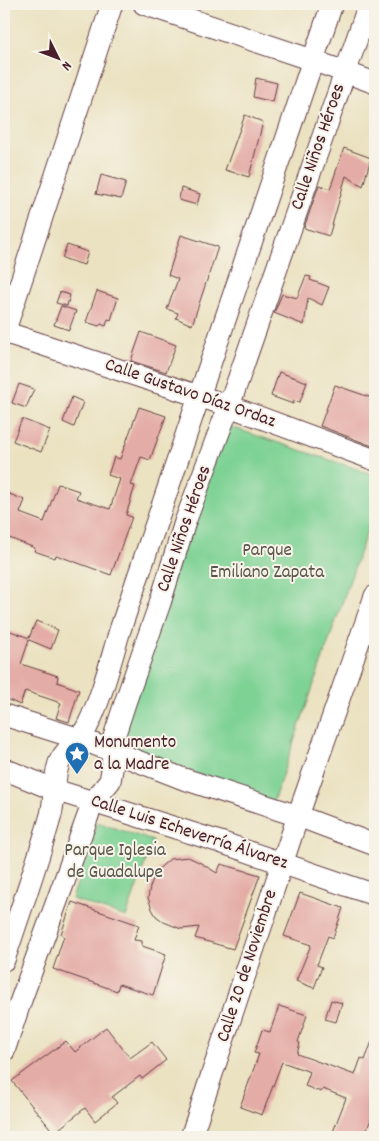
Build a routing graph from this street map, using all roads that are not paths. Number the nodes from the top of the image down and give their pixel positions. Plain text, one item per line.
1 (112, 4) edge
2 (144, 4) edge
3 (332, 4) edge
4 (369, 4) edge
5 (312, 60) junction
6 (345, 72) junction
7 (375, 83) edge
8 (4, 333) edge
9 (200, 396) junction
10 (229, 406) junction
11 (375, 460) edge
12 (375, 596) edge
13 (4, 715) edge
14 (80, 739) junction
15 (110, 750) junction
16 (4, 769) edge
17 (55, 790) junction
18 (93, 802) junction
19 (298, 816) junction
20 (375, 845) edge
21 (282, 862) junction
22 (375, 895) edge
23 (4, 960) edge
24 (4, 1050) edge
25 (191, 1137) edge

1 - 8 street
2 - 5 street
3 - 5 street, Calle Niños Héroes
4 - 6 street, Calle Niños Héroes
5 - 6 street
5 - 9 street, Calle Niños Héroes
6 - 7 street
6 - 10 street, Calle Niños Héroes
8 - 9 street, Calle Gustavo Díaz Ordaz
9 - 10 street, Calle Gustavo Díaz Ordaz
9 - 14 street, Calle Niños Héroes
10 - 11 street, Calle Gustavo Díaz Ordaz
10 - 15 street, Calle Niños Héroes
12 - 19 street, Calle 20 de Noviembre
13 - 14 street
14 - 15 street
14 - 17 street, Calle Niños Héroes
15 - 18 street, Calle Niños Héroes
15 - 19 street
16 - 17 street, Calle Luis Echeverría Álvarez
17 - 18 street, Calle Luis Echeverría Álvarez
17 - 23 street, Calle Niños Héroes
18 - 21 street, Calle Luis Echeverría Álvarez
18 - 24 street, Calle Niños Héroes
19 - 20 street
19 - 21 street, Calle 20 de Noviembre
21 - 22 street, Calle Luis Echeverría Álvarez
21 - 25 street, Calle 20 de Noviembre

